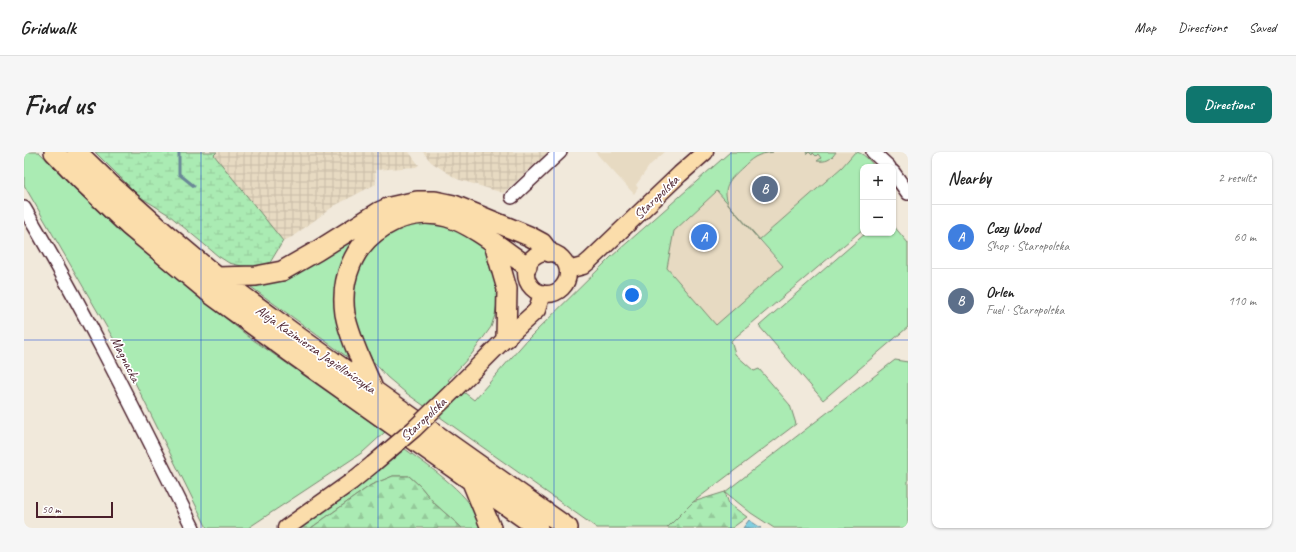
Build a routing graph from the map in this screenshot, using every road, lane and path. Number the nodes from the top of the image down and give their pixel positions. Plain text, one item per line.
1 (54, 152) edge
2 (77, 152) edge
3 (560, 152) edge
4 (705, 152) edge
5 (873, 152) edge
6 (886, 164) edge
7 (896, 176) edge
8 (908, 193) edge
9 (512, 197) dead end
10 (24, 208) edge
11 (494, 244) junction
12 (548, 252) junction
13 (527, 266) junction
14 (568, 270) junction
15 (217, 277) junction
16 (542, 293) junction
17 (506, 338) junction
18 (374, 390) junction
19 (472, 482) junction
20 (193, 528) edge
21 (286, 528) edge
22 (491, 528) edge
23 (538, 528) edge
24 (568, 528) edge

1 - 19 highway, Aleja Kazimierza Jagiellończyka
2 - 15 highway, Aleja Kazimierza Jagiellończyka
3 - 9 street
4 - 14 main road, Staropolska
5 - 6 street
7 - 8 street
10 - 20 street, Magnacka
11 - 13 highway
11 - 17 highway
11 - 18 highway
12 - 13 main road
12 - 14 main road
12 - 15 highway
13 - 16 main road
14 - 16 main road
15 - 18 highway, Aleja Kazimierza Jagiellończyka
16 - 17 main road, Staropolska
17 - 21 main road, Staropolska, bridge
18 - 24 highway, Aleja Kazimierza Jagiellończyka
19 - 22 highway
19 - 23 highway, Aleja Kazimierza Jagiellończyka

